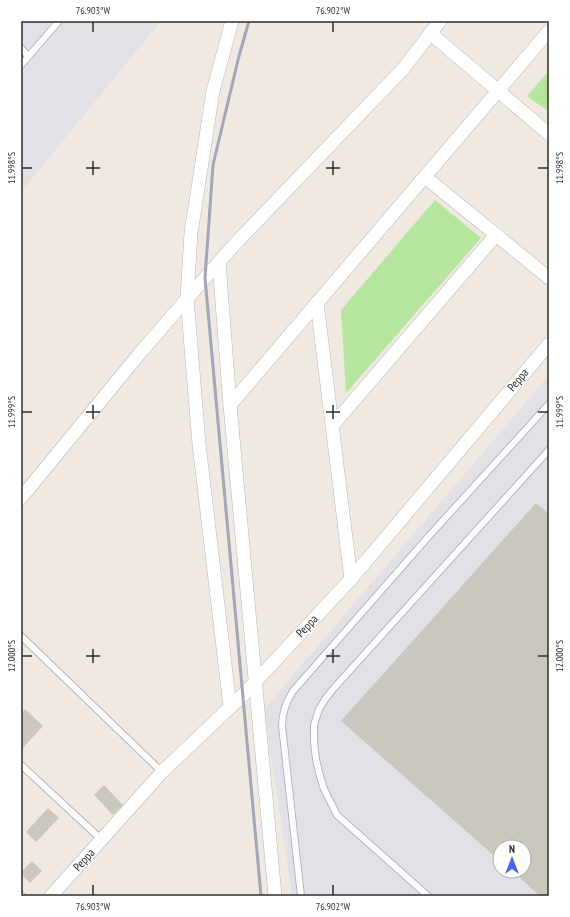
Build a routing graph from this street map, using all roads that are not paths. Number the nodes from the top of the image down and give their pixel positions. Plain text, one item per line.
1 (59, 21) edge
2 (232, 21) edge
3 (440, 21) edge
4 (549, 31) edge
5 (430, 32) junction
6 (21, 48) edge
7 (28, 56) junction
8 (21, 65) edge
9 (498, 90) junction
10 (549, 134) edge
11 (425, 177) junction
12 (496, 235) junction
13 (219, 263) junction
14 (549, 278) edge
15 (187, 298) junction
16 (317, 303) junction
17 (549, 344) edge
18 (230, 404) junction
19 (549, 404) edge
20 (332, 426) junction
21 (549, 450) edge
22 (21, 498) edge
23 (351, 579) junction
24 (21, 636) edge
25 (256, 681) junction
26 (230, 707) junction
27 (21, 765) edge
28 (162, 772) junction
29 (102, 840) junction
30 (52, 896) edge
31 (275, 896) edge
32 (301, 896) edge
33 (428, 896) edge

1 - 7 lane
2 - 15 street
3 - 5 street
4 - 9 street
5 - 9 street
5 - 13 street
6 - 7 lane
7 - 8 lane
9 - 10 street
9 - 11 street
11 - 12 street
11 - 16 street
12 - 14 street
12 - 20 street
13 - 15 street
13 - 18 street
15 - 22 street
15 - 26 street
16 - 18 street
16 - 20 street
17 - 23 street, Peppa
18 - 25 street
19 - 32 lane
20 - 23 street
21 - 33 lane
23 - 25 street, Peppa
24 - 28 lane
25 - 26 street, Peppa
25 - 31 street
26 - 28 street, Peppa
27 - 29 lane
28 - 29 street, Peppa
29 - 30 street, Peppa

